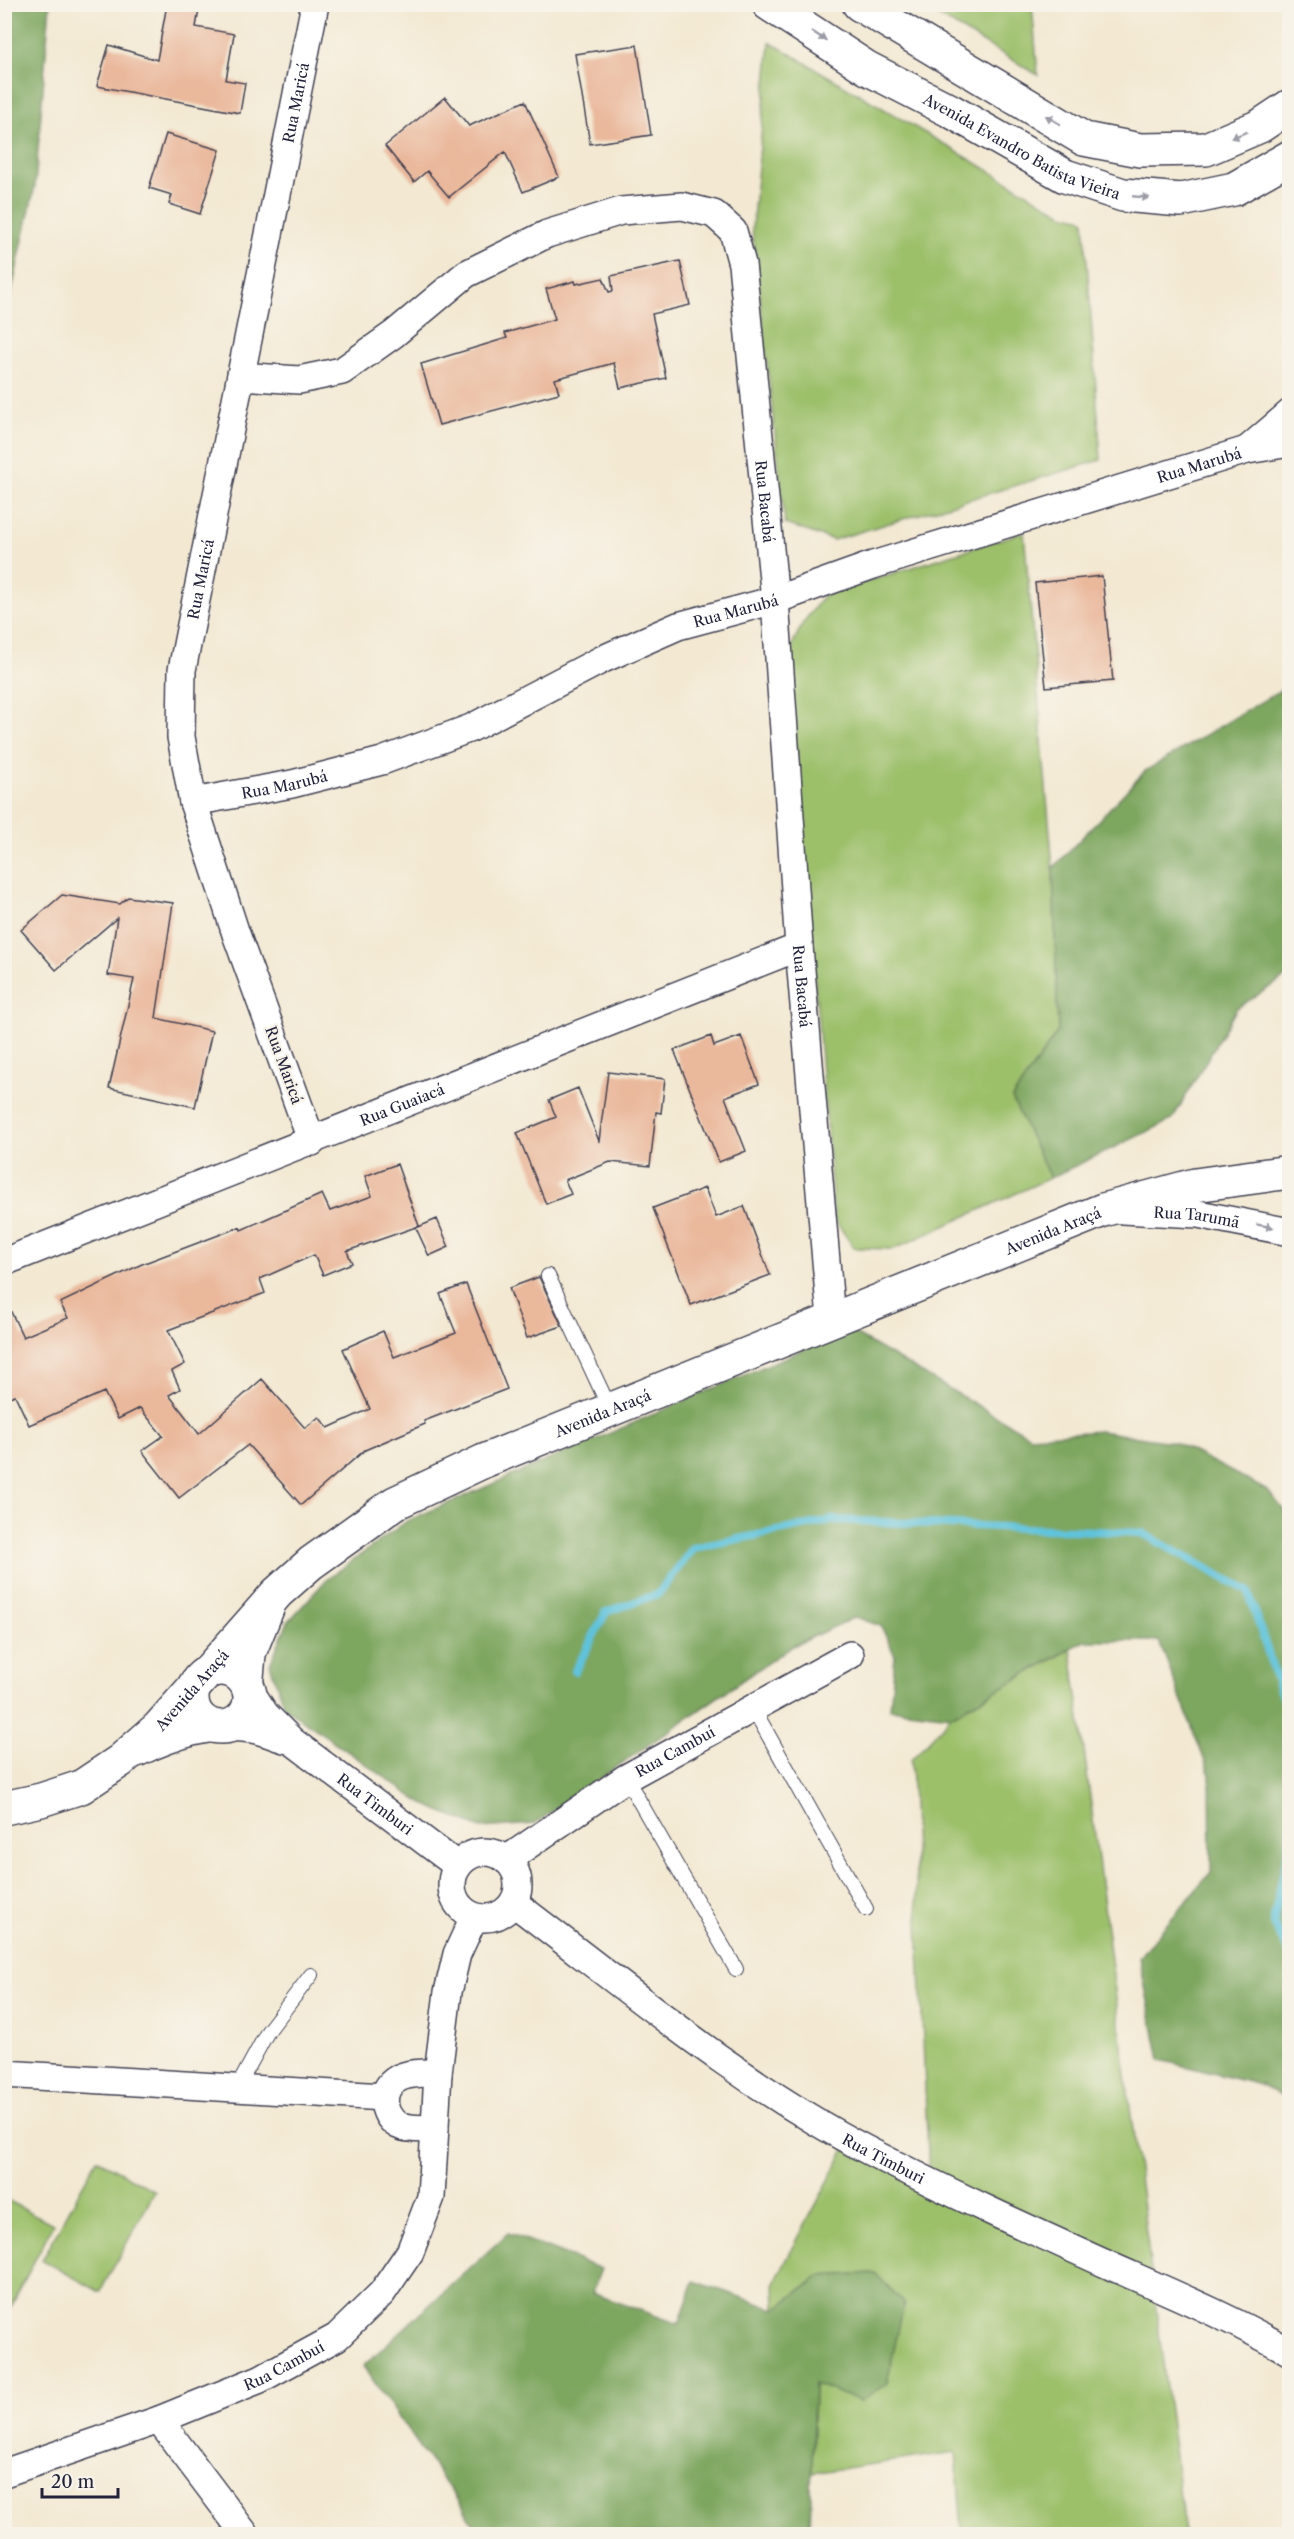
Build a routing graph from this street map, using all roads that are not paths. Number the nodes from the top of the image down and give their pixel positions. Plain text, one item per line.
1 (315, 4) edge
2 (770, 4) edge
3 (871, 12) edge
4 (860, 63) junction
5 (1290, 106) edge
6 (1290, 157) edge
7 (241, 376) junction
8 (1290, 413) edge
9 (1290, 443) edge
10 (1247, 450) junction
11 (775, 600) junction
12 (193, 802) junction
13 (799, 947) junction
14 (312, 1142) junction
15 (1290, 1172) edge
16 (1103, 1210) junction
17 (1290, 1232) edge
18 (4, 1262) edge
19 (548, 1276) dead end
20 (831, 1319) junction
21 (610, 1409) junction
22 (277, 1593) junction
23 (850, 1655) dead end
24 (200, 1678) junction
25 (249, 1689) junction
26 (753, 1708) junction
27 (218, 1727) junction
28 (292, 1742) junction
29 (120, 1761) junction
30 (626, 1778) junction
31 (4, 1808) edge
32 (506, 1860) junction
33 (458, 1866) junction
34 (514, 1903) junction
35 (866, 1909) dead end
36 (474, 1917) junction
37 (736, 1969) dead end
38 (311, 1975) dead end
39 (438, 2073) junction
40 (4, 2074) edge
41 (237, 2088) junction
42 (384, 2097) junction
43 (435, 2129) junction
44 (1290, 2352) edge
45 (159, 2420) junction
46 (4, 2473) edge
47 (245, 2535) edge

1 - 7 street, Rua Maricá
2 -> 4 street, Avenida Evandro Batista Vieira
3 - 4 street
5 -> 3 street
4 -> 6 street, Avenida Evandro Batista Vieira
7 - 11 street, Rua Bacabá
7 - 12 street, Rua Maricá
8 - 10 street
9 - 10 street, Rua Marubá
10 - 11 street, Rua Marubá
11 - 12 street, Rua Marubá
11 - 13 street, Rua Bacabá
12 - 14 street, Rua Maricá
13 - 14 street, Rua Guaiacá
13 - 20 street, Rua Bacabá
14 - 18 street, Rua Guaiacá
15 - 16 street, Avenida Araçá
16 -> 17 street, Rua Tarumã
16 - 20 street, Avenida Araçá
19 - 21 lane
20 - 21 street, Avenida Araçá
21 - 22 street, Avenida Araçá
22 - 24 street, Avenida Araçá
22 - 25 street
23 - 26 street, Rua Cambuí
24 - 25 street
24 - 27 street
24 - 29 street, Avenida Araçá
25 - 27 street
25 - 28 street, Rua Timburi
26 - 30 street, Rua Cambuí
26 - 35 lane
27 - 28 street, Rua Timburi
27 - 29 street, Rua Timburi
28 - 33 street, Rua Timburi
29 - 31 street, Avenida Araçá
30 - 32 street, Rua Cambuí
30 - 37 lane
32 - 33 street
32 - 34 street
33 - 36 street
34 - 36 street
34 - 44 street, Rua Timburi
36 - 39 street
38 - 41 lane
39 - 42 street
39 - 43 street, Rua Cambuí
40 - 41 street
41 - 42 street
42 - 43 street
43 - 45 street, Rua Cambuí
45 - 46 street, Rua Cambuí
45 - 47 street

